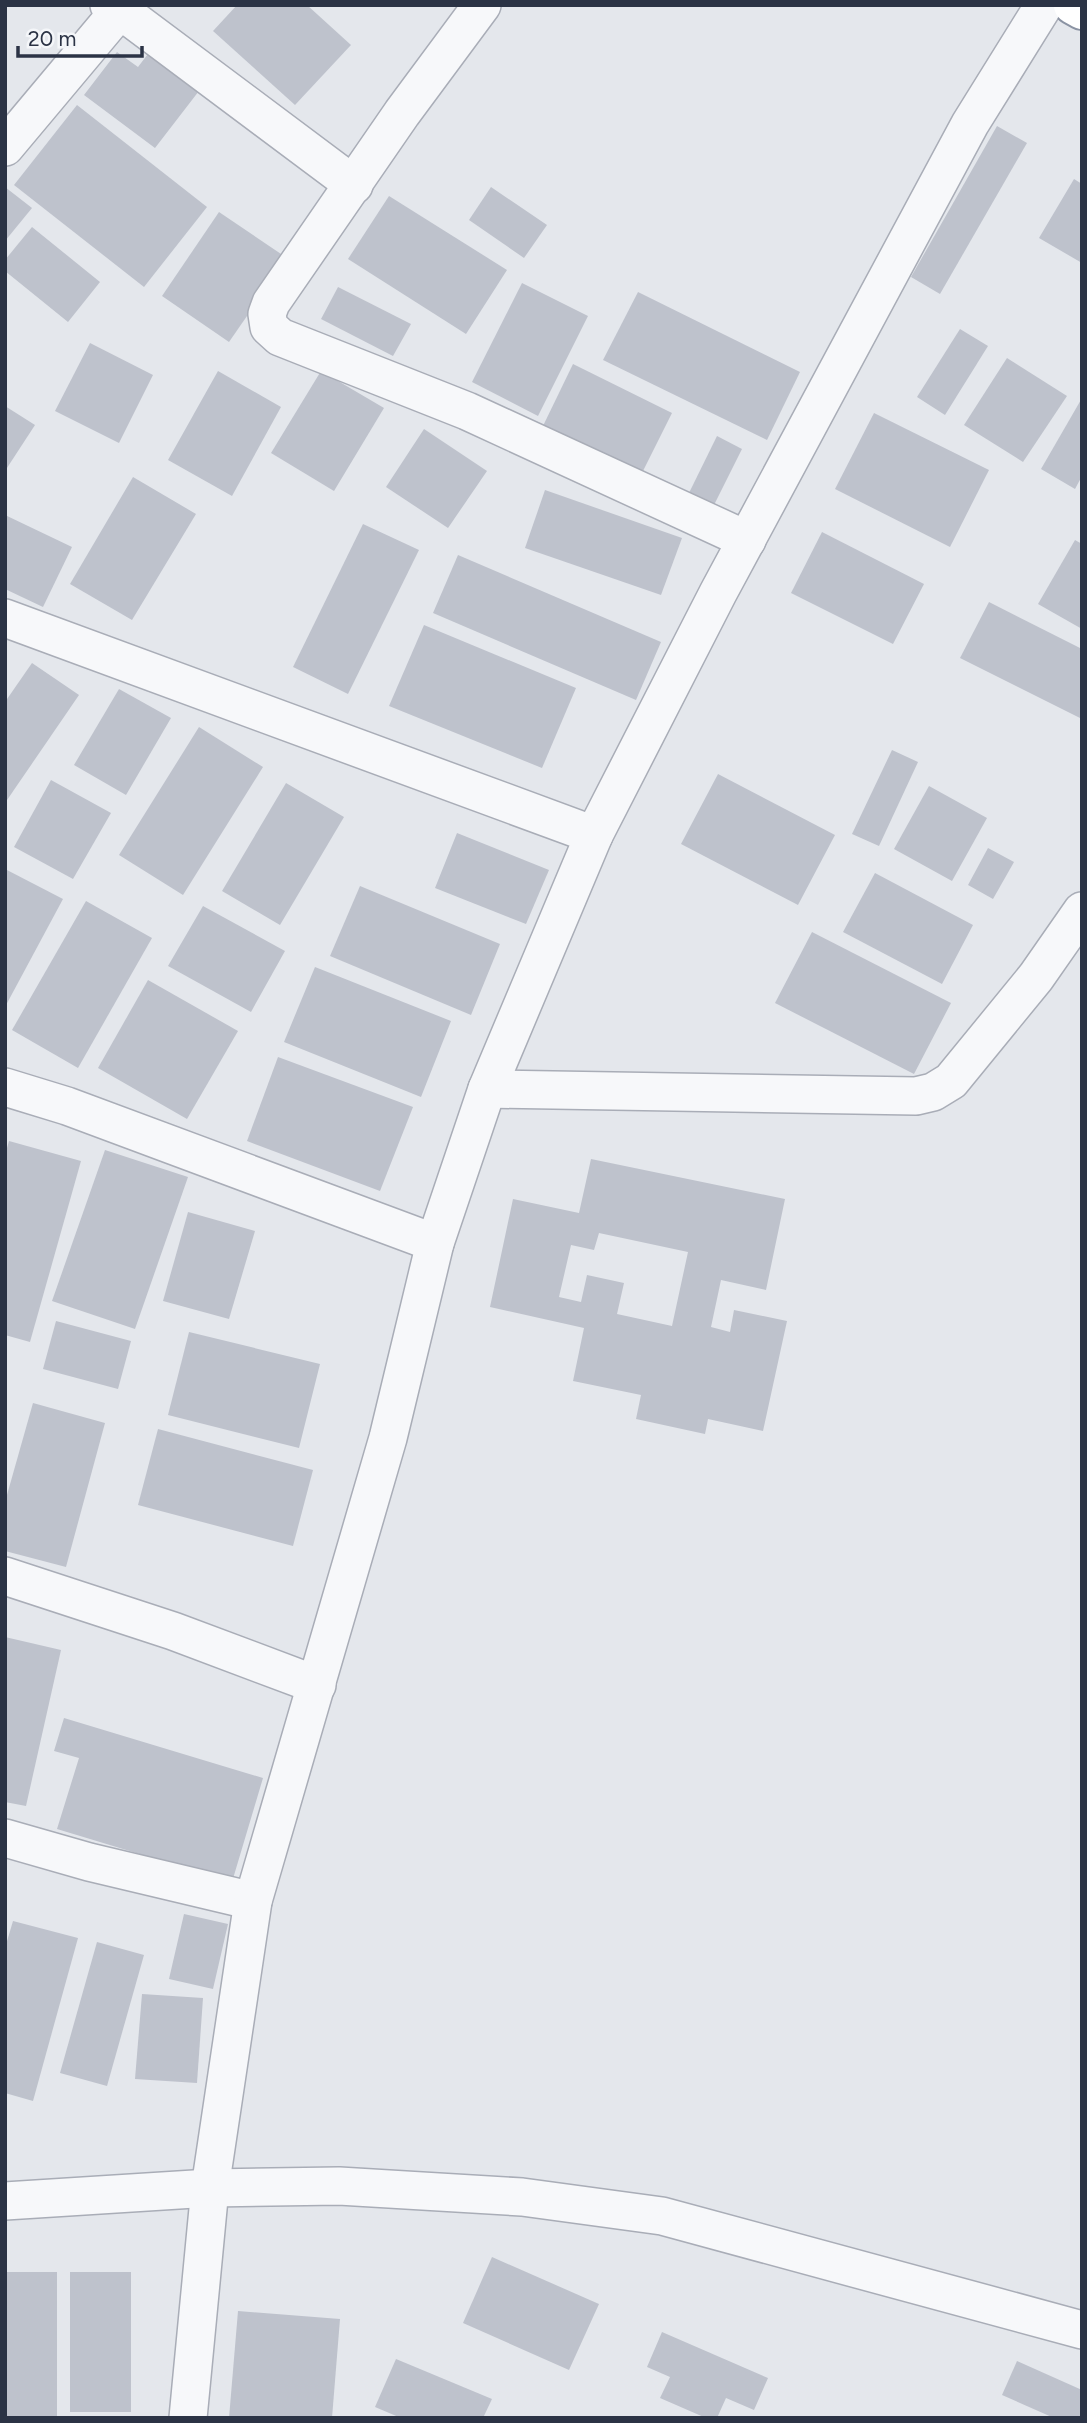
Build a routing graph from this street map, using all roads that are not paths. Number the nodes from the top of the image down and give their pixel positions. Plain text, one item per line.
1 (482, 5) edge
2 (1044, 5) edge
3 (1073, 5) edge
4 (118, 7) edge
5 (1082, 10) edge
6 (5, 146) edge
7 (354, 185) junction
8 (747, 540) junction
9 (5, 618) edge
10 (594, 835) junction
11 (1082, 911) edge
12 (5, 1087) edge
13 (487, 1089) junction
14 (435, 1243) junction
15 (5, 1576) edge
16 (317, 1685) junction
17 (5, 1838) edge
18 (253, 1901) junction
19 (209, 2188) junction
20 (5, 2201) edge
21 (1082, 2330) edge
22 (188, 2418) edge

1 - 7 street
2 - 8 street
3 - 5 highway
4 - 6 street
4 - 7 street
7 - 8 street
8 - 10 street
9 - 10 street
10 - 13 street
11 - 13 street
12 - 14 street
13 - 14 street
14 - 16 street
15 - 16 street
16 - 18 street
17 - 18 street
18 - 19 street
19 - 20 street
19 - 21 street
19 - 22 street

